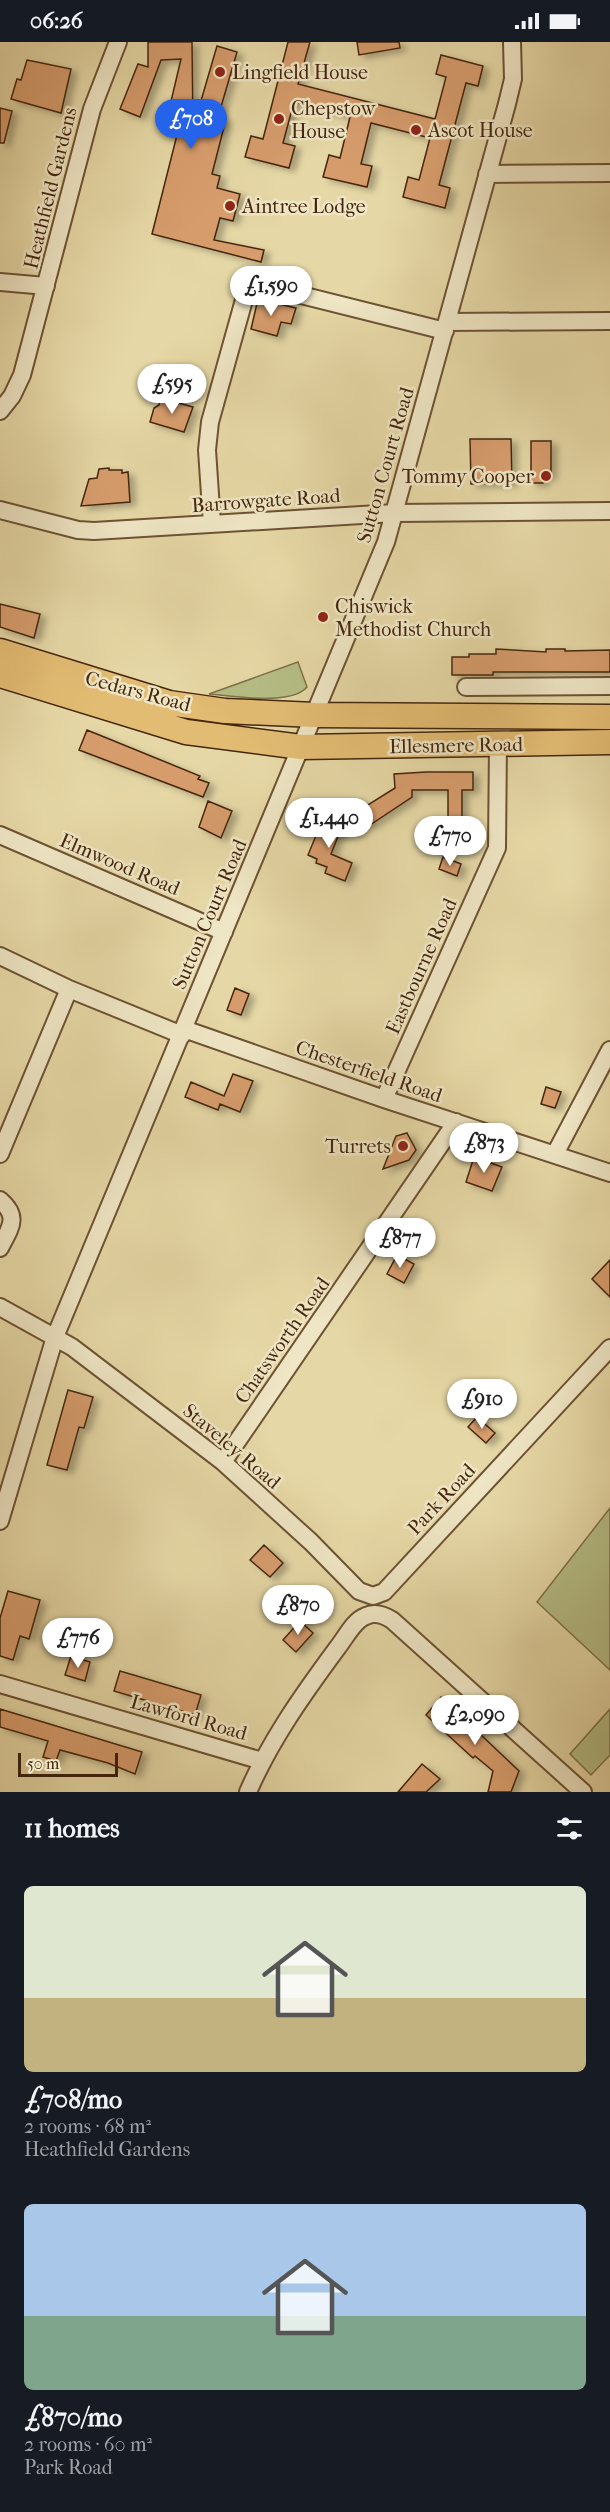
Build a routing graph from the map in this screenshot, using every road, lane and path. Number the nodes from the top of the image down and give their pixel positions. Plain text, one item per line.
1 (118, 42) edge
2 (512, 42) edge
3 (610, 173) edge
4 (487, 174) junction
5 (0, 282) edge
6 (46, 286) junction
7 (610, 321) edge
8 (446, 327) junction
9 (0, 411) edge
10 (0, 510) edge
11 (610, 511) edge
12 (395, 513) junction
13 (212, 524) junction
14 (0, 651) edge
15 (0, 675) edge
16 (610, 686) edge
17 (466, 687) dead end
18 (315, 715) junction
19 (610, 717) edge
20 (610, 742) edge
21 (498, 743) junction
22 (301, 747) junction
23 (0, 835) edge
24 (224, 932) junction
25 (0, 956) edge
26 (69, 989) junction
27 (183, 1032) junction
28 (610, 1050) edge
29 (384, 1099) junction
30 (456, 1122) junction
31 (0, 1154) edge
32 (555, 1154) junction
33 (610, 1173) edge
34 (0, 1200) edge
35 (0, 1248) edge
36 (0, 1307) edge
37 (55, 1337) junction
38 (610, 1348) edge
39 (223, 1462) junction
40 (0, 1521) edge
41 (373, 1596) joint
42 (0, 1684) edge
43 (262, 1761) junction
44 (564, 1786) edge
45 (248, 1792) edge
46 (583, 1792) edge

1 - 6 street, Heathfield Gardens
2 - 4 street, Sutton Court Road
3 - 4 street
4 - 8 street, Sutton Court Road
5 - 6 street
6 - 9 street, Heathfield Gardens
7 - 8 street
8 - 12 street, Sutton Court Road
8 - 13 street
10 - 13 street, Barrowgate Road
11 - 12 street, Barrowgate Road
12 - 13 street, Barrowgate Road
12 - 18 street, Sutton Court Road
14 - 18 highway, Cedars Road
15 - 22 highway, Cedars Road
16 - 17 street
18 - 19 highway, Ellesmere Road
18 - 22 street, Sutton Court Road
20 - 21 highway, Ellesmere Road
21 - 22 highway, Ellesmere Road
21 - 29 street, Eastbourne Road
22 - 24 street, Sutton Court Road
23 - 24 street, Elmwood Road
24 - 27 street, Sutton Court Road
25 - 26 street, Chesterfield Road
26 - 27 street, Chesterfield Road
26 - 31 street
27 - 29 street, Chesterfield Road
27 - 37 street, Sutton Court Road
28 - 32 street
29 - 30 street, Chesterfield Road
30 - 32 street, Chesterfield Road
30 - 39 street, Chatsworth Road
32 - 33 street, Chesterfield Road
34 - 35 street
36 - 37 street, Staveley Road
37 - 39 street, Staveley Road
37 - 40 street, Sutton Court Road
38 - 41 street, Park Road
39 - 41 street, Staveley Road
42 - 43 street, Lawford Road
43 - 44 street
43 - 45 street
44 - 46 street

